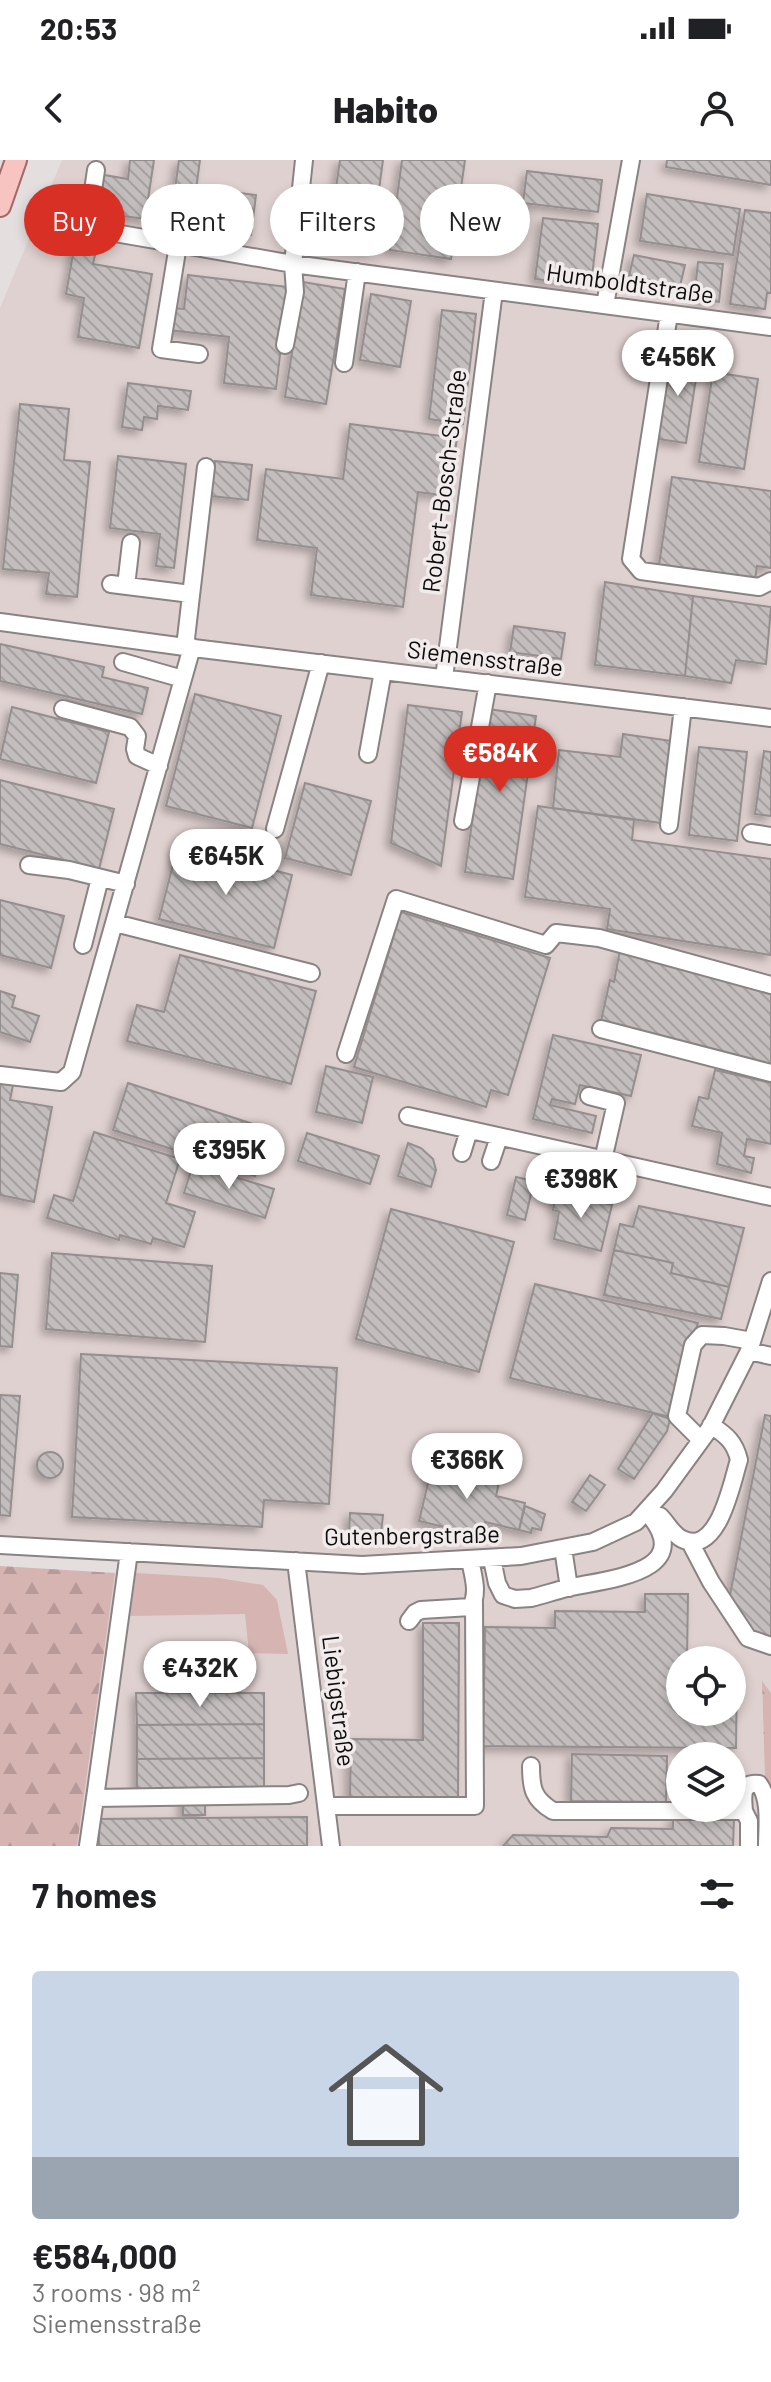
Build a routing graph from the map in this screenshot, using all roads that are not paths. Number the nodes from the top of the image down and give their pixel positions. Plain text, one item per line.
1 (16, 160) edge
2 (304, 160) edge
3 (631, 160) edge
4 (96, 170) dead end
5 (0, 206) edge
6 (141, 238) edge
7 (169, 256) edge
8 (244, 256) edge
9 (293, 264) junction
10 (357, 272) junction
11 (494, 291) junction
12 (605, 305) junction
13 (669, 314) junction
14 (771, 327) edge
15 (285, 345) dead end
16 (199, 354) dead end
17 (344, 363) dead end
18 (206, 467) dead end
19 (131, 543) dead end
20 (771, 581) edge
21 (191, 594) junction
22 (6, 623) edge
23 (188, 647) junction
24 (123, 662) dead end
25 (321, 663) junction
26 (383, 671) junction
27 (444, 678) junction
28 (183, 679) junction
29 (488, 683) junction
30 (683, 707) junction
31 (63, 709) dead end
32 (771, 718) edge
33 (368, 754) dead end
34 (159, 766) junction
35 (463, 821) dead end
36 (669, 825) dead end
37 (275, 829) dead end
38 (751, 833) dead end
39 (771, 836) edge
40 (29, 865) dead end
41 (100, 878) junction
42 (126, 884) junction
43 (115, 923) junction
44 (83, 945) dead end
45 (311, 973) dead end
46 (771, 985) edge
47 (601, 1029) dead end
48 (346, 1054) dead end
49 (771, 1073) edge
50 (0, 1075) edge
51 (589, 1096) dead end
52 (408, 1116) dead end
53 (469, 1130) junction
54 (499, 1137) junction
55 (462, 1153) dead end
56 (603, 1160) junction
57 (491, 1161) dead end
58 (771, 1197) edge
59 (771, 1281) edge
60 (750, 1346) junction
61 (771, 1356) edge
62 (711, 1425) junction
63 (701, 1440) junction
64 (649, 1508) junction
65 (690, 1542) junction
66 (0, 1545) edge
67 (563, 1548) junction
68 (129, 1552) junction
69 (492, 1559) junction
70 (470, 1560) junction
71 (296, 1561) junction
72 (569, 1588) junction
73 (474, 1601) junction
74 (409, 1621) dead end
75 (771, 1646) edge
76 (531, 1766) dead end
77 (746, 1786) edge
78 (299, 1793) dead end
79 (95, 1798) junction
80 (326, 1806) junction
81 (666, 1811) edge
82 (746, 1815) edge
83 (88, 1846) edge
84 (331, 1846) edge
85 (749, 1846) edge
86 (767, 1846) edge

1 - 5 main road
2 - 9 street
3 - 12 street
4 - 6 street, Humboldtstraße
7 - 16 street
8 - 9 street, Humboldtstraße
9 - 10 street, Humboldtstraße
9 - 15 street
10 - 11 street, Humboldtstraße
10 - 17 street
11 - 12 street, Humboldtstraße
11 - 27 street, Robert-Bosch-Straße
12 - 13 street, Humboldtstraße
13 - 14 street, Humboldtstraße
13 - 20 street
18 - 21 street
19 - 21 street
21 - 23 street
22 - 23 street, Siemensstraße
23 - 25 street, Siemensstraße
23 - 28 street
24 - 28 street
25 - 26 street, Siemensstraße
25 - 37 street
26 - 27 street, Siemensstraße
26 - 33 street
27 - 29 street, Siemensstraße
28 - 34 street
29 - 30 street, Siemensstraße
29 - 35 street
30 - 32 street, Siemensstraße
30 - 36 street
31 - 34 street
34 - 42 street
38 - 39 street
40 - 41 street
41 - 42 street
41 - 44 street
42 - 43 street
43 - 45 street
43 - 50 street
46 - 48 street
47 - 49 street
51 - 56 street
52 - 53 street
53 - 54 street
53 - 55 street
54 - 56 street
54 - 57 street
56 - 58 street
59 - 60 street, Gutenbergstraße
60 - 61 street
60 - 62 street, Gutenbergstraße
60 - 63 street
62 - 63 street, Gutenbergstraße
62 - 65 street
63 - 64 street, Gutenbergstraße
64 - 65 street
64 - 67 street, Gutenbergstraße
64 - 72 street
65 - 75 street
66 - 68 street, Gutenbergstraße
67 - 69 street, Gutenbergstraße
67 - 72 street
68 - 71 street, Gutenbergstraße
68 - 79 street
69 - 70 street, Gutenbergstraße
69 - 72 street
70 - 71 street, Gutenbergstraße
70 - 73 street
71 - 80 street, Liebigstraße
73 - 74 street
73 - 80 street
76 - 81 street
77 - 86 street
78 - 79 street
79 - 83 street
80 - 84 street, Liebigstraße
82 - 85 street

